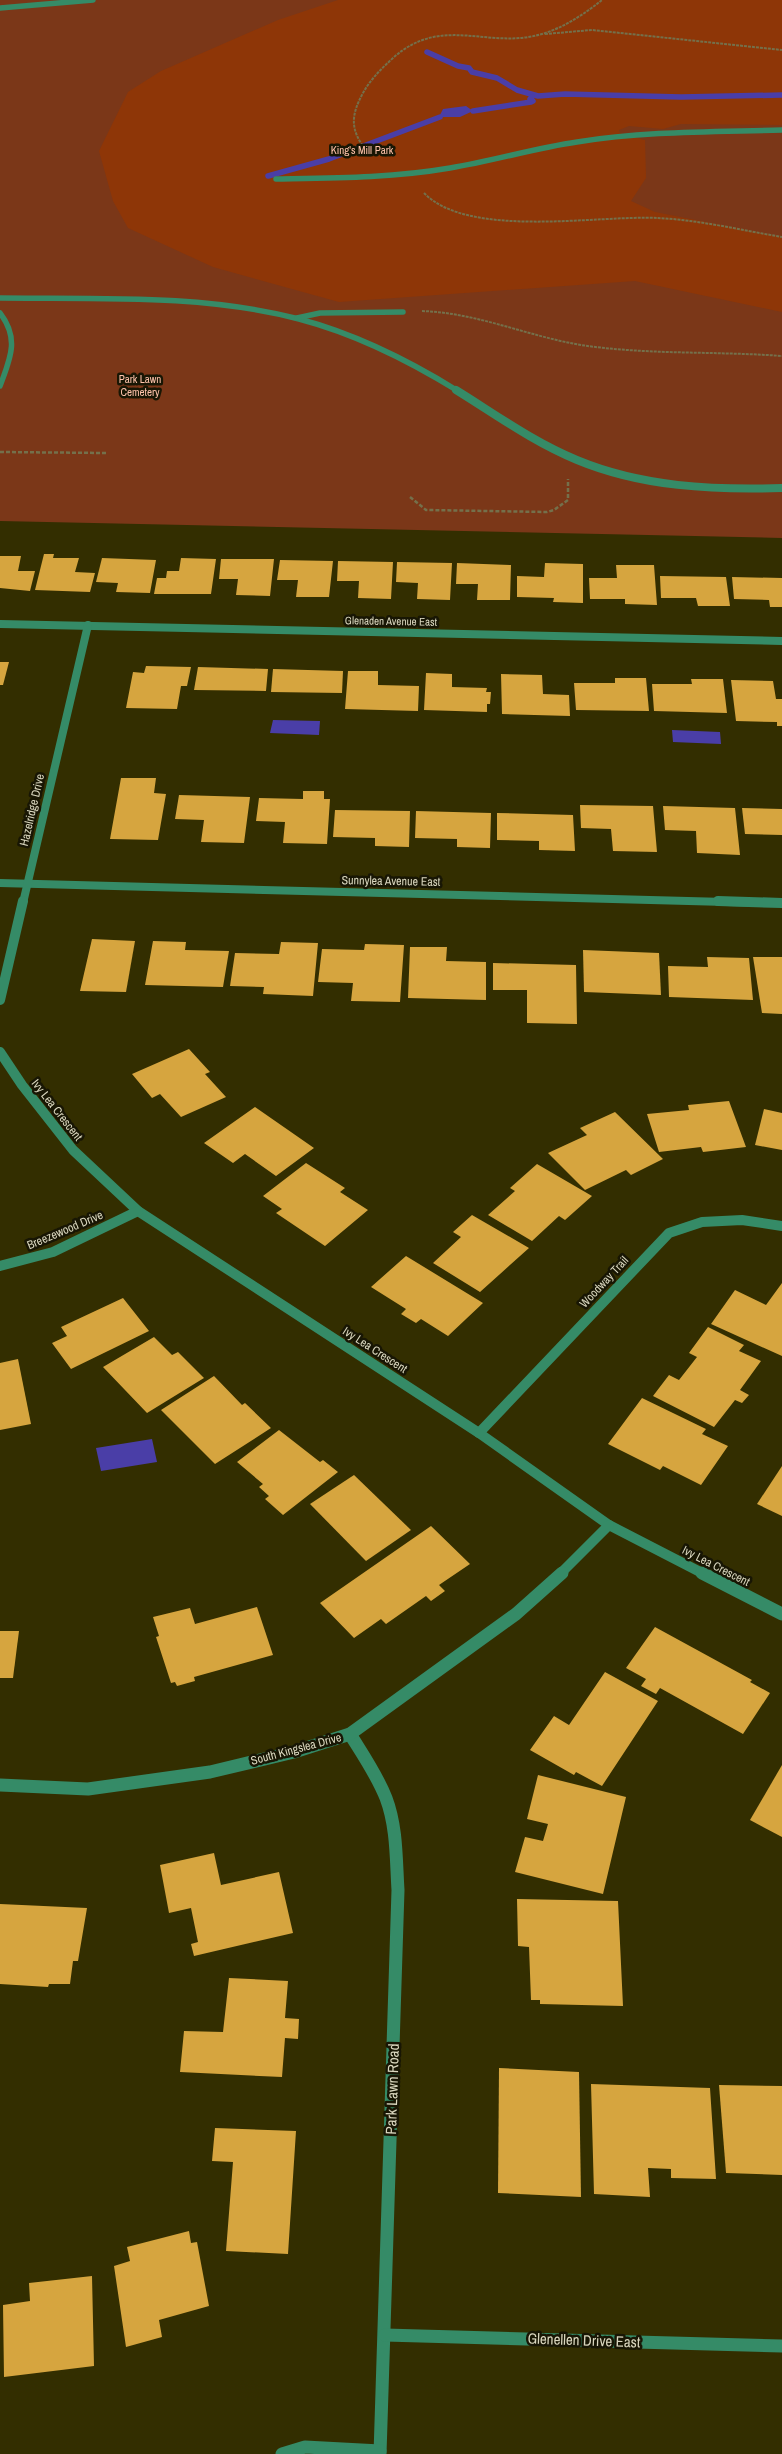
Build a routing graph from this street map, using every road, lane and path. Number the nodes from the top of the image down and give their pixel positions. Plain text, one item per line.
1 (94, 0) edge
2 (602, 0) edge
3 (0, 8) edge
4 (542, 34) junction
5 (782, 50) edge
6 (782, 130) edge
7 (366, 149) dead end
8 (414, 174) junction
9 (276, 179) dead end
10 (782, 237) edge
11 (0, 298) edge
12 (403, 312) joint
13 (0, 313) edge
14 (297, 318) junction
15 (782, 356) edge
16 (0, 386) edge
17 (0, 452) edge
18 (106, 453) dead end
19 (573, 458) junction
20 (782, 488) edge
21 (410, 497) dead end
22 (0, 624) edge
23 (88, 625) junction
24 (782, 640) edge
25 (0, 883) edge
26 (27, 884) junction
27 (782, 903) edge
28 (0, 1000) edge
29 (0, 1052) edge
30 (138, 1211) junction
31 (782, 1226) edge
32 (0, 1266) edge
33 (479, 1433) junction
34 (608, 1525) junction
35 (782, 1614) edge
36 (350, 1734) junction
37 (0, 1785) edge
38 (385, 2335) junction
39 (782, 2346) edge
40 (380, 2452) edge
41 (282, 2454) edge

1 - 3 street
2 - 4 path
4 - 5 path
4 - 7 path
6 - 8 street
8 - 9 street
8 - 10 path
11 - 14 street
12 - 14 street
12 - 15 path
13 - 16 street
14 - 19 street
17 - 18 path
19 - 20 street
19 - 21 path
22 - 23 street, Glenaden Avenue East
23 - 24 street, Glenaden Avenue East
23 - 26 street, Hazelridge Drive
25 - 26 street, Sunnylea Avenue East
26 - 27 street, Sunnylea Avenue East
26 - 28 street, Hazelridge Drive
29 - 30 street, Ivy Lea Crescent
30 - 32 street, Breezewood Drive
30 - 33 street, Ivy Lea Crescent
31 - 33 street, Woodway Trail
33 - 34 street, Ivy Lea Crescent
34 - 35 street, Ivy Lea Crescent
34 - 36 street, South Kingslea Drive
36 - 37 street, South Kingslea Drive
36 - 38 street, Park Lawn Road
38 - 39 street, Glenellen Drive East
38 - 40 street, Park Lawn Road
40 - 41 street

